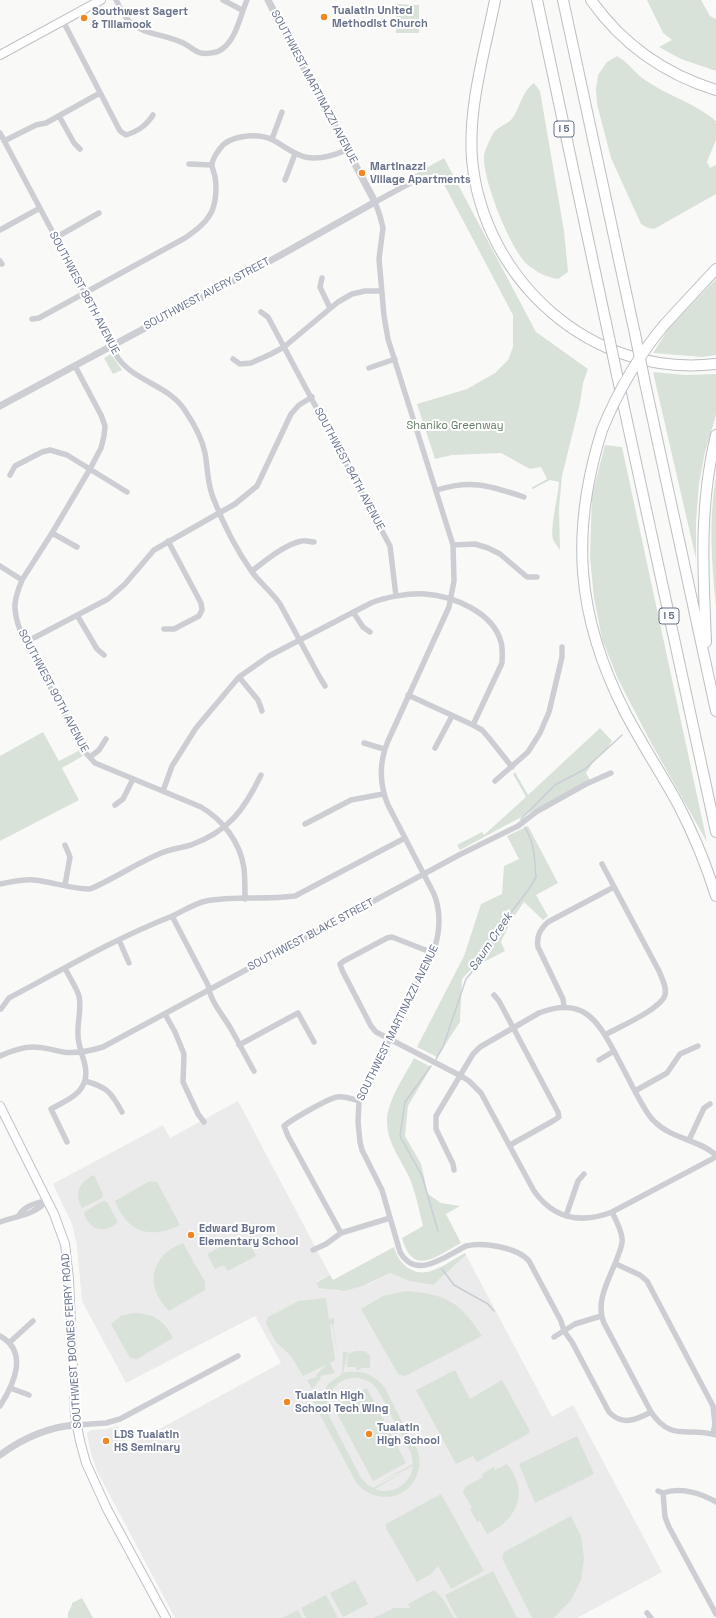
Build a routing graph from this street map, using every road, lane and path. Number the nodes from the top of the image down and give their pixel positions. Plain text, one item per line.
1 (101, 0) edge
2 (116, 0) edge
3 (223, 0) edge
4 (247, 0) edge
5 (268, 0) edge
6 (495, 0) edge
7 (537, 0) edge
8 (563, 0) edge
9 (591, 0) edge
10 (242, 10) junction
11 (62, 21) junction
12 (0, 55) edge
13 (716, 90) edge
14 (100, 93) junction
15 (282, 112) dead end
16 (154, 115) dead end
17 (59, 116) junction
18 (0, 133) edge
19 (272, 139) junction
20 (4, 142) junction
21 (80, 149) dead end
22 (346, 150) junction
23 (295, 154) junction
24 (189, 164) dead end
25 (212, 165) junction
26 (285, 180) dead end
27 (414, 181) dead end
28 (375, 202) junction
29 (40, 208) junction
30 (99, 213) dead end
31 (0, 230) edge
32 (56, 238) junction
33 (716, 269) edge
34 (322, 278) dead end
35 (382, 292) junction
36 (85, 293) junction
37 (330, 308) junction
38 (261, 312) dead end
39 (32, 319) dead end
40 (111, 346) junction
41 (284, 347) junction
42 (233, 359) dead end
43 (395, 359) junction
44 (716, 364) edge
45 (74, 366) junction
46 (369, 368) dead end
47 (312, 397) junction
48 (0, 406) edge
49 (716, 435) edge
50 (90, 469) junction
51 (10, 475) dead end
52 (437, 490) junction
53 (127, 492) dead end
54 (524, 497) dead end
55 (219, 513) junction
56 (52, 533) junction
57 (168, 541) junction
58 (314, 542) dead end
59 (453, 545) junction
60 (77, 547) dead end
61 (0, 566) edge
62 (252, 571) junction
63 (537, 577) dead end
64 (22, 580) junction
65 (396, 596) junction
66 (451, 600) junction
67 (353, 612) junction
68 (77, 615) junction
69 (164, 629) dead end
70 (370, 632) dead end
71 (300, 641) junction
72 (26, 642) junction
73 (562, 647) dead end
74 (104, 655) dead end
75 (707, 671) junction
76 (238, 677) junction
77 (325, 686) dead end
78 (408, 695) junction
79 (262, 711) dead end
80 (716, 711) edge
81 (452, 716) junction
82 (474, 725) junction
83 (106, 739) dead end
84 (364, 743) dead end
85 (436, 748) dead end
86 (384, 749) junction
87 (90, 758) junction
88 (512, 767) junction
89 (611, 773) dead end
90 (261, 775) dead end
91 (133, 779) junction
92 (495, 781) dead end
93 (163, 791) junction
94 (383, 794) junction
95 (116, 805) dead end
96 (305, 824) dead end
97 (225, 827) junction
98 (716, 832) edge
99 (405, 838) junction
100 (65, 845) dead end
101 (602, 864) dead end
102 (424, 875) junction
103 (0, 884) edge
104 (65, 885) junction
105 (614, 887) junction
106 (716, 896) edge
107 (245, 899) junction
108 (172, 916) junction
109 (119, 940) junction
110 (433, 953) junction
111 (129, 963) dead end
112 (65, 968) junction
113 (209, 990) junction
114 (494, 996) dead end
115 (564, 1007) junction
116 (1, 1009) dead end
117 (165, 1014) junction
118 (513, 1027) junction
119 (605, 1035) junction
120 (389, 1040) junction
121 (314, 1042) dead end
122 (240, 1044) junction
123 (698, 1046) dead end
124 (614, 1051) junction
125 (81, 1053) junction
126 (0, 1056) edge
127 (599, 1060) dead end
128 (254, 1071) dead end
129 (460, 1076) junction
130 (85, 1081) junction
131 (635, 1090) junction
132 (359, 1101) junction
133 (710, 1104) dead end
134 (0, 1106) edge
135 (122, 1112) dead end
136 (204, 1122) dead end
137 (689, 1140) junction
138 (67, 1142) dead end
139 (510, 1145) junction
140 (716, 1156) edge
141 (454, 1170) dead end
142 (584, 1174) dead end
143 (47, 1201) junction
144 (612, 1212) junction
145 (566, 1216) junction
146 (390, 1218) junction
147 (0, 1222) edge
148 (341, 1234) junction
149 (313, 1250) dead end
150 (616, 1264) junction
151 (601, 1316) junction
152 (33, 1321) dead end
153 (564, 1331) junction
154 (0, 1336) edge
155 (554, 1337) dead end
156 (10, 1342) junction
157 (238, 1356) dead end
158 (10, 1388) junction
159 (29, 1395) dead end
160 (0, 1406) edge
161 (651, 1412) junction
162 (76, 1425) junction
163 (714, 1434) edge
164 (0, 1455) edge
165 (716, 1502) edge
166 (647, 1613) dead end
167 (716, 1614) edge
168 (166, 1618) edge
169 (651, 1618) edge

1 - 11 main road
2 - 10 street
3 - 10 street
4 - 10 street
5 - 22 street, SOUTHWEST MARTINAZZI AVENUE
6 - 44 highway
7 - 98 highway, I 5, bridge
8 - 75 highway, I 5, bridge
9 - 13 highway
11 - 12 main road
11 - 14 street
14 - 16 street
14 - 17 street
15 - 19 street
17 - 20 street
17 - 21 street
18 - 20 street, SOUTHWEST 86TH AVENUE
19 - 23 street
19 - 25 street
20 - 29 street, SOUTHWEST 86TH AVENUE
22 - 23 street
22 - 28 street, SOUTHWEST MARTINAZZI AVENUE
23 - 26 street
24 - 25 street
25 - 36 street
27 - 28 street, SOUTHWEST AVERY STREET
28 - 35 street, SOUTHWEST MARTINAZZI AVENUE
28 - 40 street, SOUTHWEST AVERY STREET
29 - 31 street
29 - 32 street, SOUTHWEST 86TH AVENUE
30 - 32 street
32 - 36 street, SOUTHWEST 86TH AVENUE
33 - 106 highway, bridge
34 - 37 street
35 - 37 street
35 - 43 street, SOUTHWEST MARTINAZZI AVENUE
36 - 39 street
36 - 40 street, SOUTHWEST 86TH AVENUE
37 - 41 street
38 - 41 street, SOUTHWEST 84TH AVENUE
40 - 45 street, SOUTHWEST AVERY STREET
40 - 55 street, SOUTHWEST 86TH AVENUE
41 - 42 street
41 - 47 street, SOUTHWEST 84TH AVENUE
43 - 46 street
43 - 52 street, SOUTHWEST MARTINAZZI AVENUE
45 - 48 street, SOUTHWEST AVERY STREET
45 - 50 street, SOUTHWEST 90TH AVENUE
47 - 55 street
47 - 65 street, SOUTHWEST 84TH AVENUE
49 - 75 highway
50 - 51 street
50 - 53 street
50 - 56 street, SOUTHWEST 90TH AVENUE
52 - 54 street
52 - 59 street, SOUTHWEST MARTINAZZI AVENUE
55 - 57 street
55 - 62 street, SOUTHWEST 86TH AVENUE
56 - 60 street
56 - 64 street, SOUTHWEST 90TH AVENUE
57 - 68 street
57 - 69 street
58 - 62 street
59 - 63 street
59 - 66 street, SOUTHWEST MARTINAZZI AVENUE
61 - 64 street
62 - 71 street, SOUTHWEST 86TH AVENUE
64 - 72 street, SOUTHWEST 90TH AVENUE
65 - 66 street
65 - 67 street
66 - 78 street, SOUTHWEST MARTINAZZI AVENUE
66 - 82 street
67 - 70 street
67 - 71 street
68 - 72 street
68 - 74 street
71 - 76 street
71 - 77 street, SOUTHWEST 86TH AVENUE
72 - 87 street, SOUTHWEST 90TH AVENUE
73 - 88 street
75 - 80 highway, I 5
76 - 79 street
76 - 93 street
78 - 81 street
78 - 86 street, SOUTHWEST MARTINAZZI AVENUE
81 - 82 street
81 - 85 street
82 - 88 street
83 - 87 street, SOUTHWEST 90TH AVENUE
84 - 86 street
86 - 94 street, SOUTHWEST MARTINAZZI AVENUE
87 - 91 street, SOUTHWEST 90TH AVENUE
88 - 92 street
89 - 102 street, SOUTHWEST BLAKE STREET
90 - 97 street
91 - 93 street, SOUTHWEST 90TH AVENUE
91 - 95 street
93 - 97 street, SOUTHWEST 90TH AVENUE
94 - 96 street
94 - 99 street, SOUTHWEST MARTINAZZI AVENUE
97 - 104 street
97 - 107 street, SOUTHWEST 90TH AVENUE
99 - 102 street, SOUTHWEST MARTINAZZI AVENUE
99 - 107 street
100 - 104 street
101 - 105 street
102 - 110 street, SOUTHWEST MARTINAZZI AVENUE
102 - 113 street, SOUTHWEST BLAKE STREET
103 - 104 street
105 - 115 street
105 - 119 street
107 - 108 street
108 - 109 street
108 - 113 street
109 - 111 street
109 - 112 street
110 - 120 street, SOUTHWEST MARTINAZZI AVENUE
110 - 120 street
112 - 116 street
112 - 125 street
113 - 117 street, SOUTHWEST BLAKE STREET
113 - 122 street
114 - 118 street
115 - 118 street
115 - 119 street
117 - 125 street, SOUTHWEST BLAKE STREET
117 - 136 street
118 - 129 street
118 - 139 street
119 - 124 street
120 - 129 street
120 - 132 street, SOUTHWEST MARTINAZZI AVENUE
121 - 122 street
122 - 128 street
123 - 131 street
124 - 127 street
124 - 131 street
125 - 126 street, SOUTHWEST BLAKE STREET
125 - 130 street
129 - 139 street
129 - 141 street
130 - 135 street
130 - 138 street
131 - 137 street
132 - 146 street, SOUTHWEST MARTINAZZI AVENUE
132 - 148 street
133 - 137 street
134 - 143 main road, SOUTHWEST BOONES FERRY ROAD
137 - 140 street
139 - 145 street
140 - 144 street
142 - 145 street
143 - 147 street
143 - 162 main road, SOUTHWEST BOONES FERRY ROAD
144 - 145 street
144 - 150 street
146 - 148 street
146 - 153 street, SOUTHWEST MARTINAZZI AVENUE
148 - 149 street
150 - 151 street
150 - 163 street
151 - 153 street
151 - 161 street
152 - 156 street
153 - 155 street
153 - 161 street, SOUTHWEST MARTINAZZI AVENUE
154 - 156 street
156 - 158 street
157 - 162 street
158 - 159 street
158 - 160 street
161 - 163 street
162 - 164 street
162 - 168 main road, SOUTHWEST BOONES FERRY ROAD
165 - 167 street
166 - 169 street

